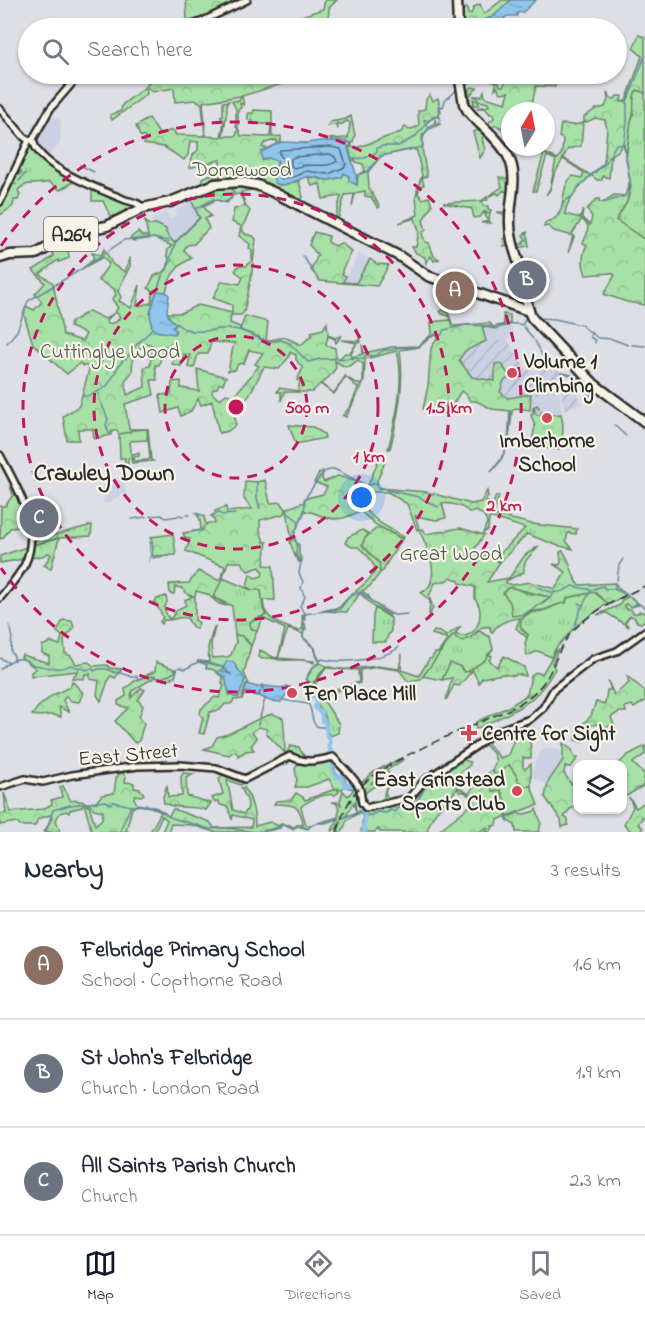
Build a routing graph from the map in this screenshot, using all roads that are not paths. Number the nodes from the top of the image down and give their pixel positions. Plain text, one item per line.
1 (247, 0) edge
2 (457, 0) edge
3 (209, 18) edge
4 (458, 18) edge
5 (72, 84) edge
6 (461, 84) edge
7 (0, 109) edge
8 (31, 141) junction
9 (0, 202) edge
10 (143, 208) junction
11 (0, 258) edge
12 (529, 311) junction
13 (645, 422) edge
14 (0, 455) edge
15 (0, 598) edge
16 (645, 631) edge
17 (0, 787) edge

1 - 3 main road
2 - 4 highway
5 - 8 main road
6 - 12 highway
7 - 8 main road
8 - 9 main road
8 - 10 main road
10 - 11 highway, A264
10 - 12 highway, A264
12 - 13 highway
14 - 15 main road
16 - 17 main road, East Street

